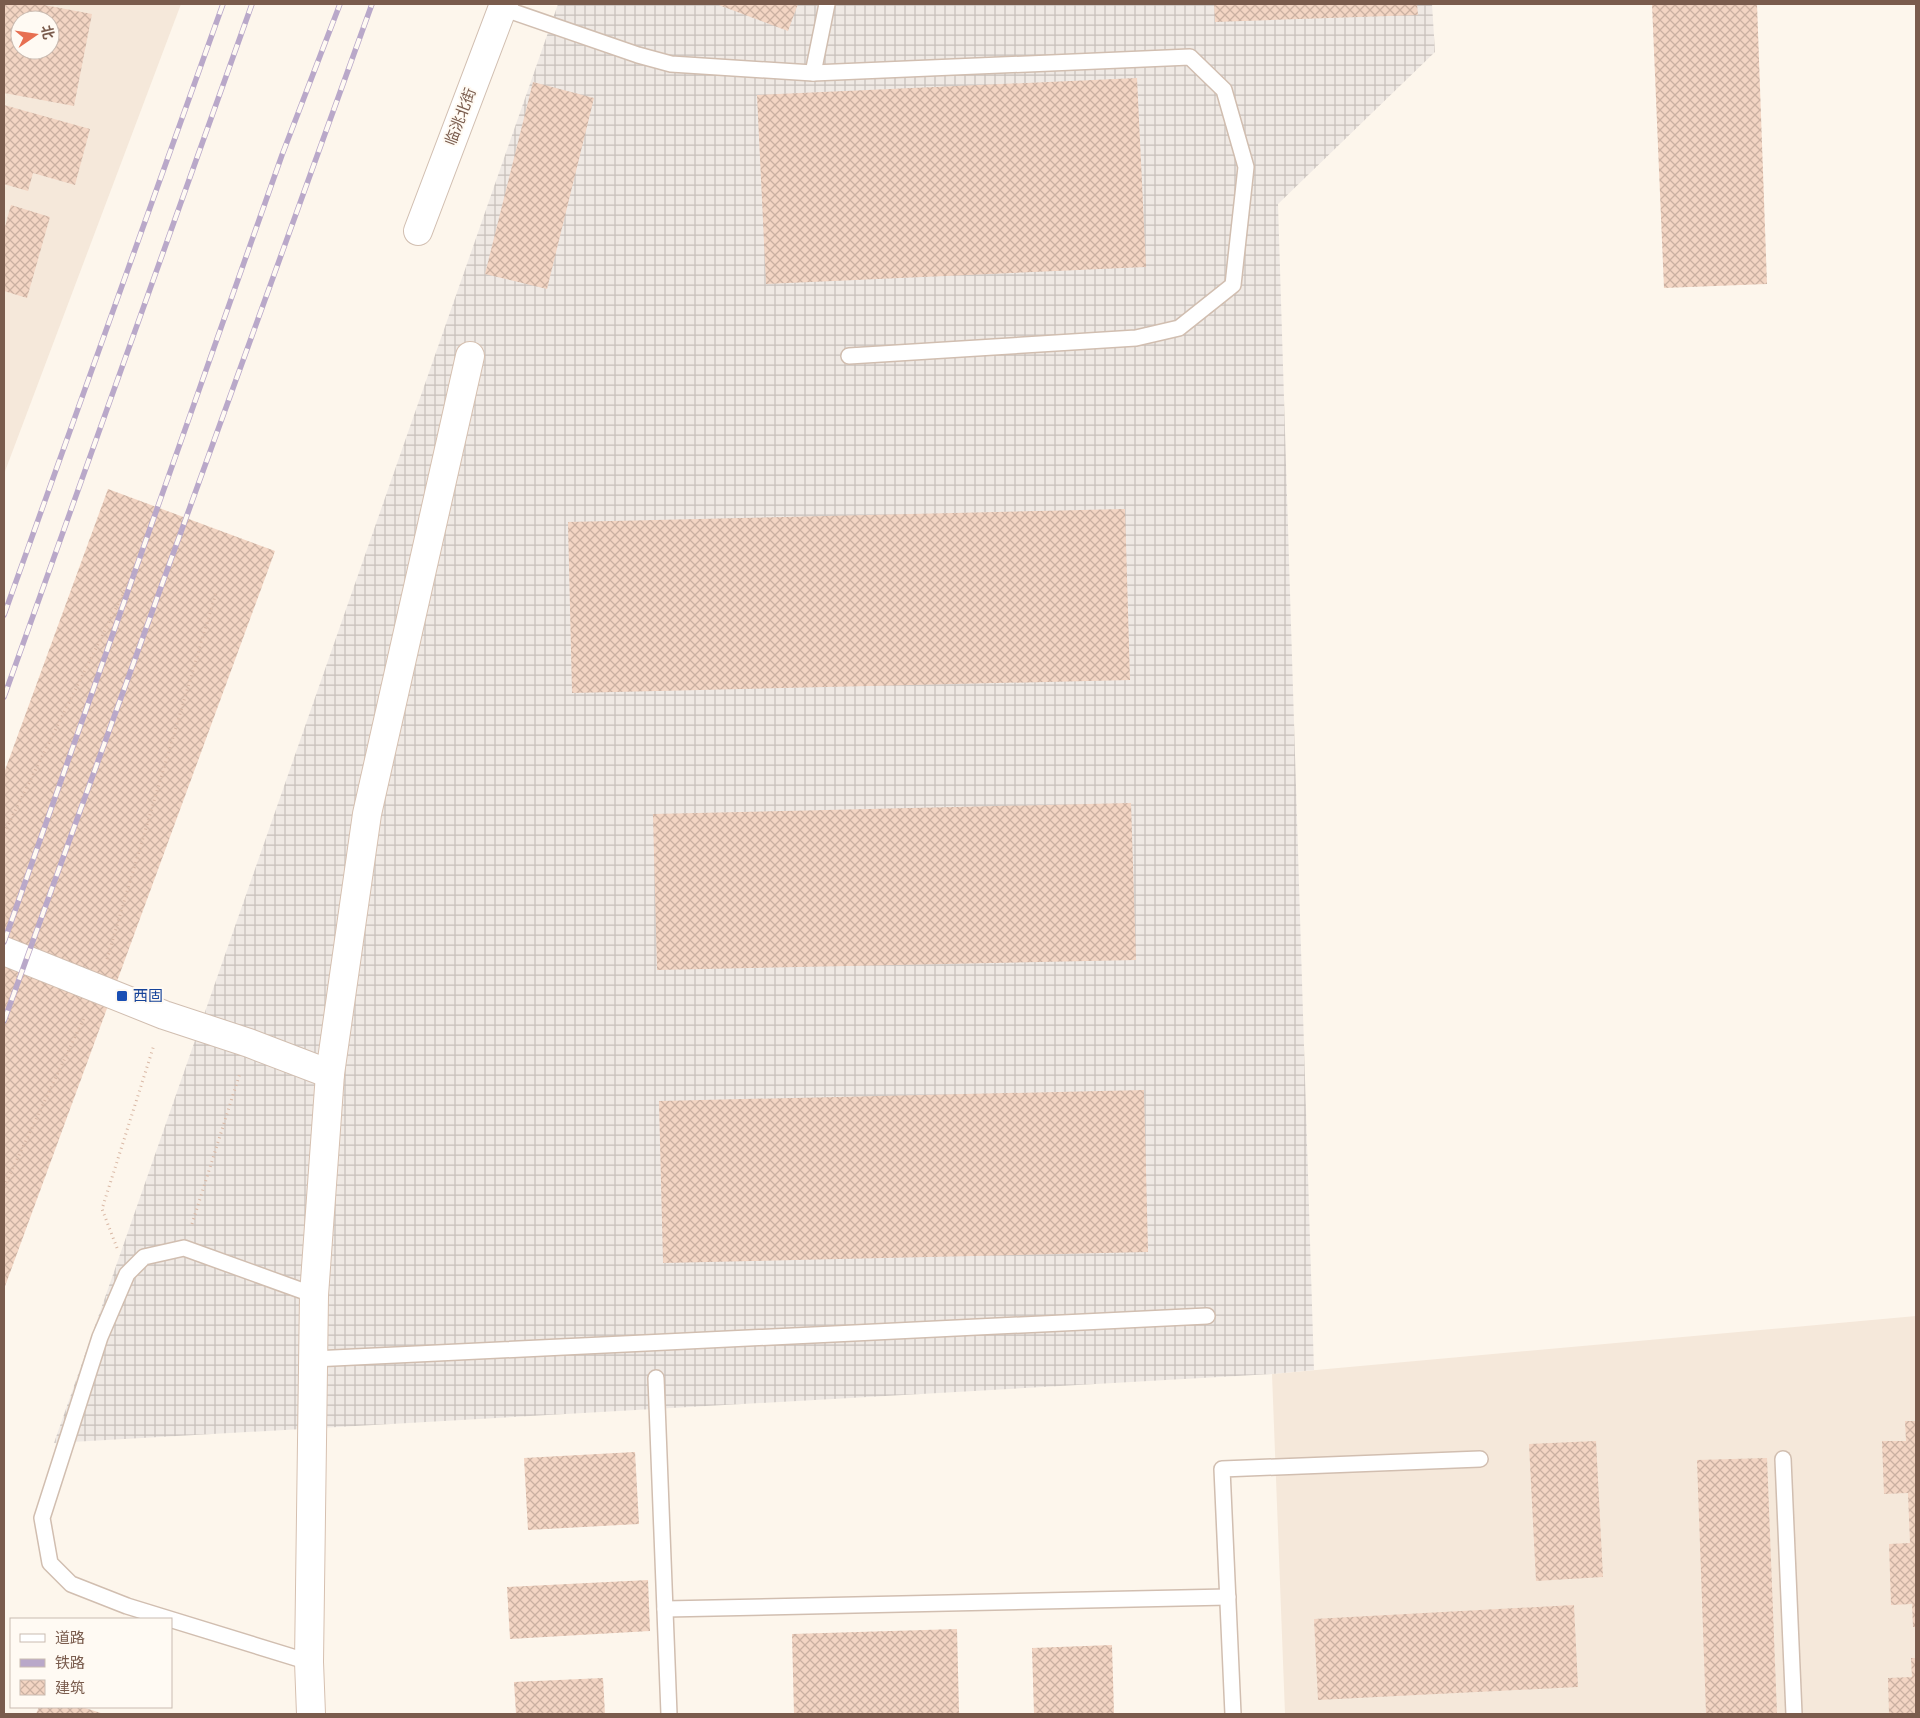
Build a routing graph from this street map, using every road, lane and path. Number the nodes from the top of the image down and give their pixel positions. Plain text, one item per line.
1 (827, 4) edge
2 (503, 6) edge
3 (813, 73) junction
4 (418, 231) dead end
5 (470, 356) dead end
6 (848, 356) dead end
7 (140, 560) dead end
8 (216, 593) dead end
9 (4, 833) edge
10 (4, 951) edge
11 (98, 988) junction
12 (164, 1015) junction
13 (249, 1043) junction
14 (330, 1074) junction
15 (4, 1188) edge
16 (184, 1248) junction
17 (127, 1274) junction
18 (314, 1295) junction
19 (1207, 1316) dead end
20 (313, 1359) junction
21 (656, 1378) dead end
22 (1783, 1459) dead end
23 (1480, 1460) dead end
24 (1228, 1597) junction
25 (665, 1609) junction
26 (166, 1618) edge
27 (172, 1620) edge
28 (309, 1662) junction
29 (311, 1714) edge
30 (669, 1714) edge
31 (1234, 1714) edge
32 (1794, 1714) edge

1 - 3 lane
2 - 3 lane
2 - 4 street, 临洮北街
3 - 6 lane
5 - 14 street
7 - 9 path
8 - 11 path
10 - 11 street
11 - 12 street
11 - 15 path
12 - 13 street
12 - 17 path
13 - 14 street
13 - 16 path
14 - 18 street
16 - 17 lane
16 - 18 lane
17 - 26 lane
18 - 20 street
19 - 20 lane
20 - 28 street
21 - 25 lane
22 - 32 lane
23 - 24 lane
24 - 25 lane
24 - 31 lane
25 - 30 lane
27 - 28 lane
28 - 29 street

